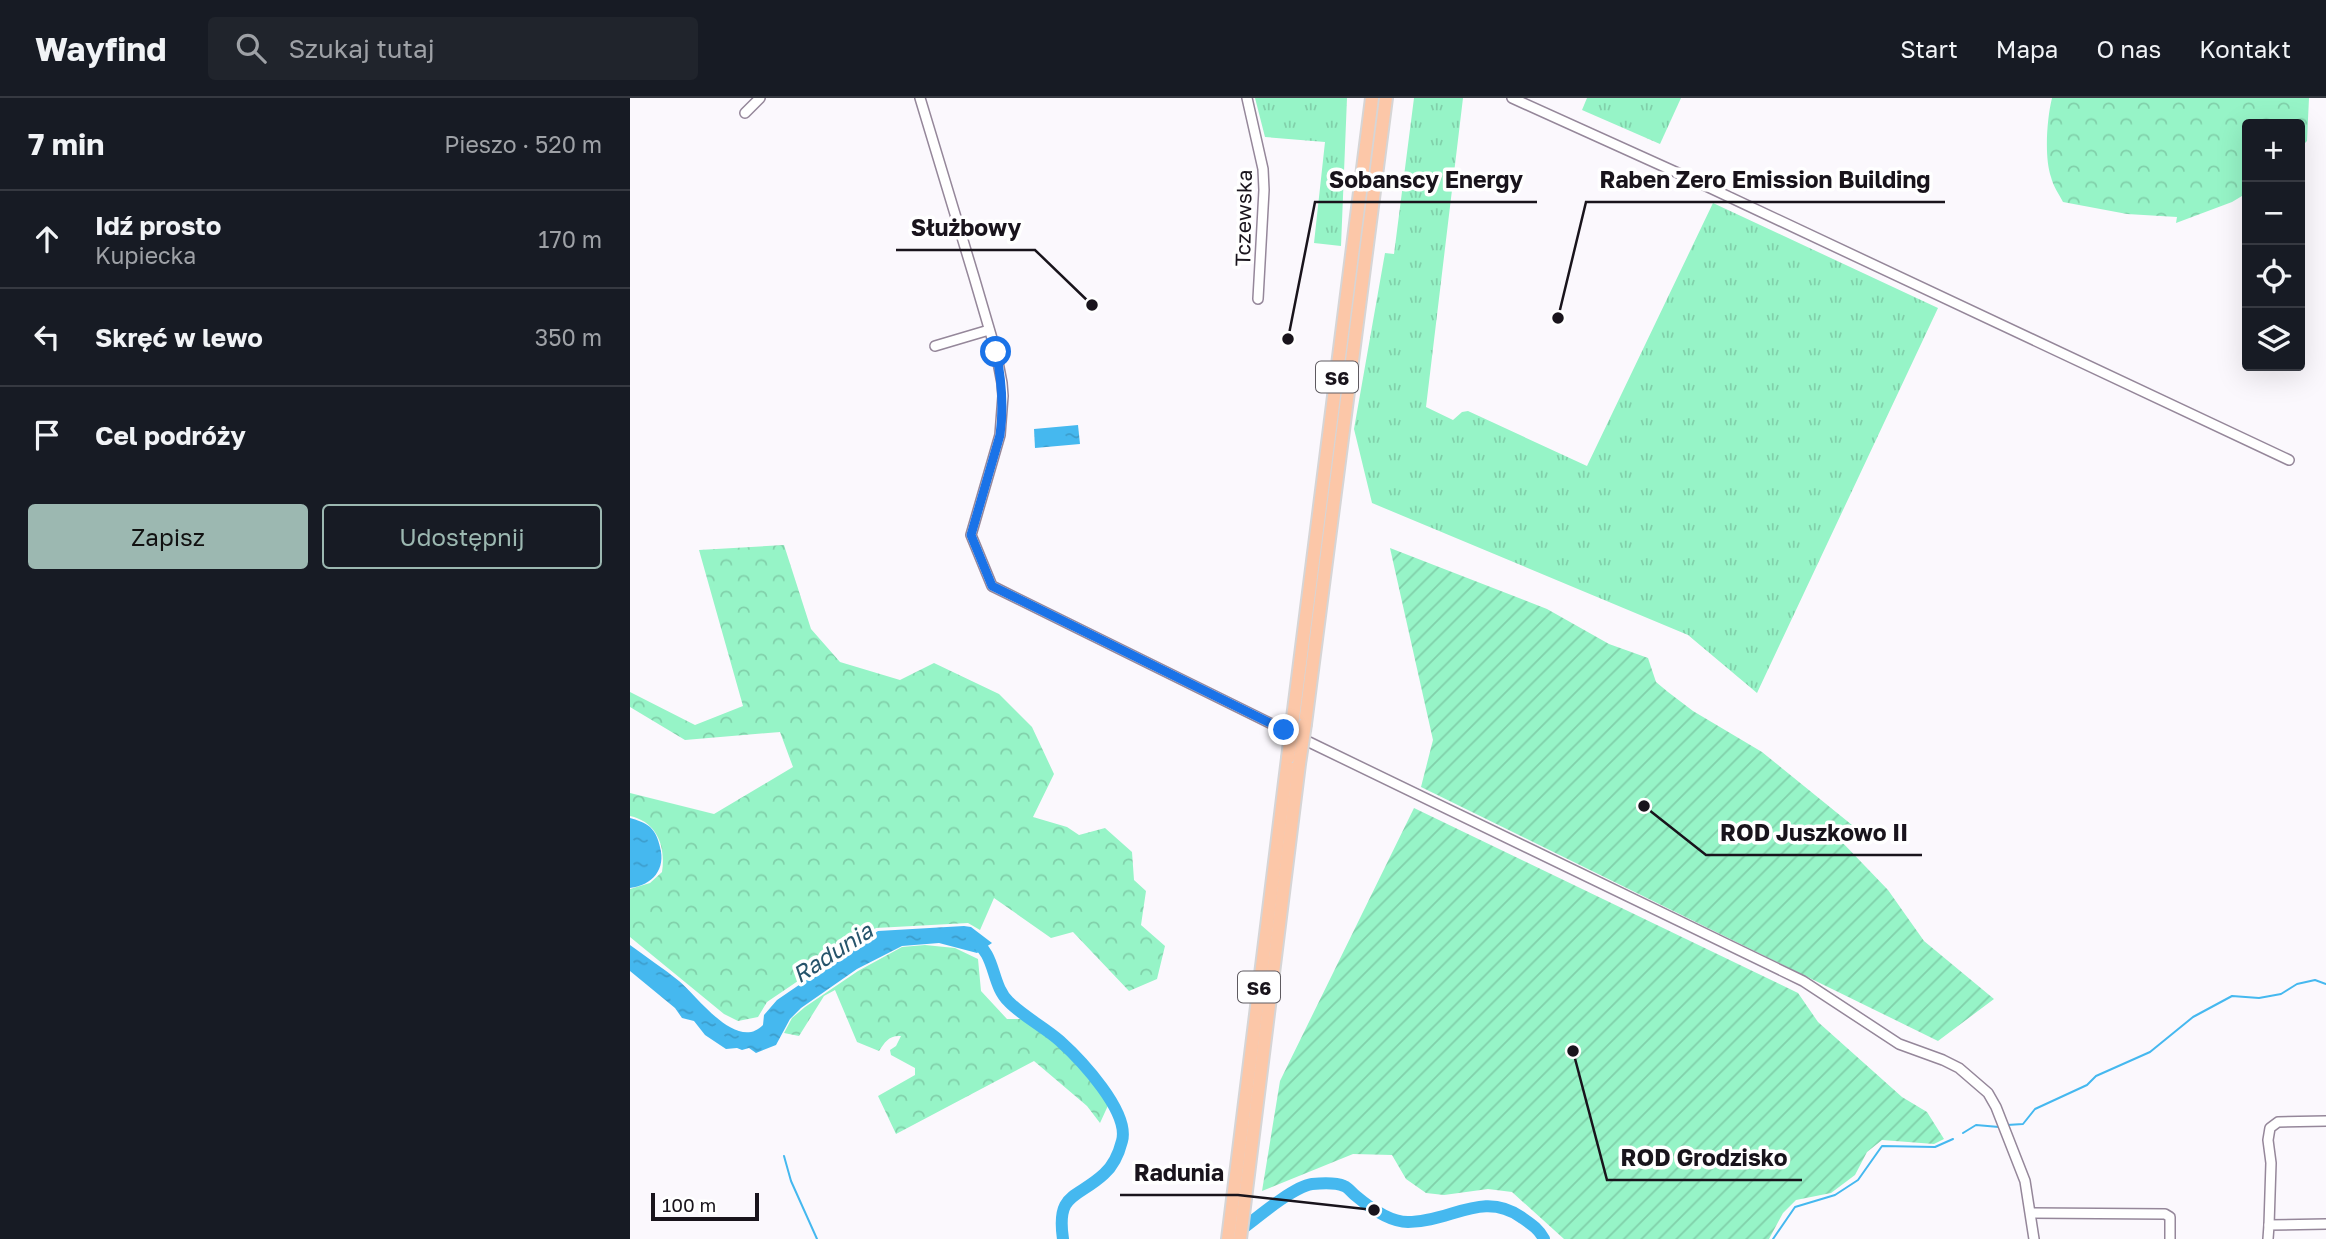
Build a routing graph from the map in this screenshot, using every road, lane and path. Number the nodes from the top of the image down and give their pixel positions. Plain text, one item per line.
1 (760, 98) edge
2 (920, 98) edge
3 (1247, 98) edge
4 (1372, 98) edge
5 (1386, 98) edge
6 (1512, 98) edge
7 (745, 113) dead end
8 (1358, 262) junction
9 (1258, 299) dead end
10 (989, 330) junction
11 (935, 345) dead end
12 (2289, 460) dead end
13 (1284, 730) dead end
14 (1309, 742) dead end
15 (1294, 761) junction
16 (2326, 1121) edge
17 (2031, 1213) junction
18 (2326, 1224) edge
19 (2269, 1225) junction
20 (1227, 1239) edge
21 (1240, 1239) edge
22 (2034, 1239) edge
23 (2170, 1239) edge
24 (2268, 1239) edge

1 - 7 street
2 - 10 street
3 - 9 street, Tczewska
4 - 8 highway
5 - 8 highway
6 - 12 street
8 - 15 highway, S6, bridge
10 - 11 street
10 - 13 street
14 - 17 street
15 - 20 highway, S6
15 - 21 highway, S6
16 - 19 street
17 - 22 street
17 - 23 street
18 - 19 street
19 - 24 street

